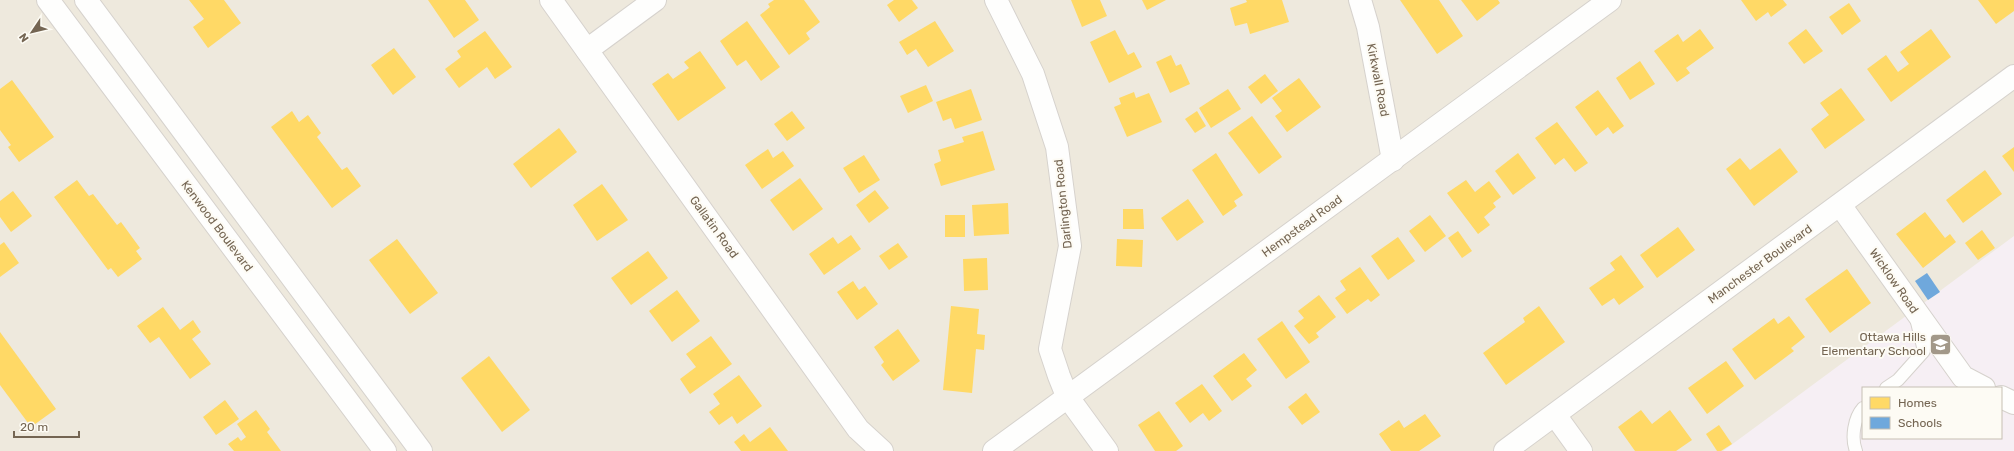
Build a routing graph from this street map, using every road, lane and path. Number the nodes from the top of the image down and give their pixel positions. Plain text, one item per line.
1 (48, 0) edge
2 (86, 0) edge
3 (550, 0) edge
4 (655, 0) edge
5 (996, 0) edge
6 (1360, 0) edge
7 (1610, 0) edge
8 (587, 50) junction
9 (2014, 76) edge
10 (1393, 160) junction
11 (1840, 205) junction
12 (1914, 309) junction
13 (1888, 387) edge
14 (1982, 387) edge
15 (1068, 396) junction
16 (2002, 397) edge
17 (2014, 403) edge
18 (1862, 409) edge
19 (1555, 414) junction
20 (385, 451) edge
21 (421, 451) edge
22 (882, 451) edge
23 (994, 451) edge
24 (1107, 451) edge
25 (1505, 451) edge
26 (1581, 451) edge
27 (1856, 451) edge

1 - 20 street, Kenwood Boulevard
2 - 21 street
3 - 8 street, Gallatin Road
4 - 8 street
5 - 15 street, Darlington Road
6 - 10 street, Kirkwall Road
7 - 10 street, Hempstead Road
8 - 22 street, Gallatin Road
9 - 11 street, Manchester Boulevard
10 - 15 street, Hempstead Road
11 - 12 street, Wicklow Road
11 - 19 street, Manchester Boulevard
12 - 13 lane
12 - 14 street, Wicklow Road
15 - 23 street, Hempstead Road
15 - 24 street, Darlington Road
16 - 17 street
18 - 27 lane
19 - 25 street, Manchester Boulevard
19 - 26 street

